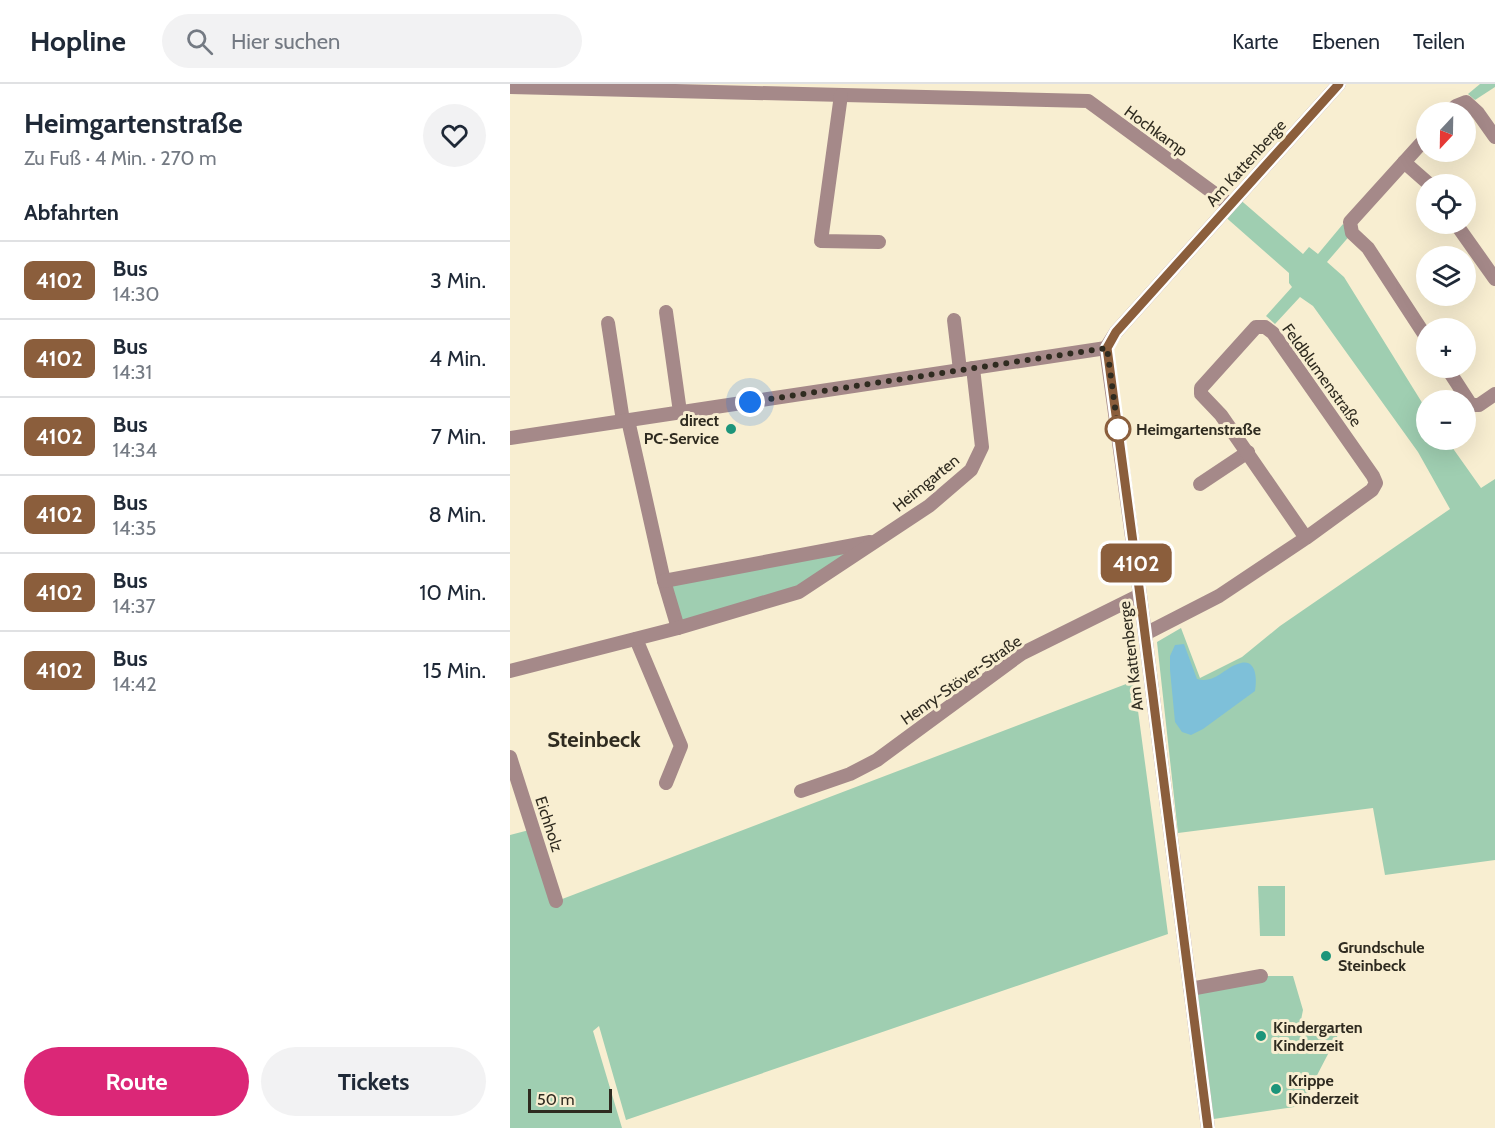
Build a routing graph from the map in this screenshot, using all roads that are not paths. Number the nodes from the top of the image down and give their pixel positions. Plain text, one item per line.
1 (1339, 84) edge
2 (510, 87) edge
3 (635, 87) edge
4 (819, 89) edge
5 (841, 95) junction
6 (1476, 110) edge
7 (1495, 136) edge
8 (1416, 149) edge
9 (1404, 162) junction
10 (1418, 174) edge
11 (1230, 205) junction
12 (1463, 234) edge
13 (879, 242) dead end
14 (1495, 279) edge
15 (666, 312) dead end
16 (954, 320) dead end
17 (1416, 322) edge
18 (608, 323) dead end
19 (1107, 348) junction
20 (967, 369) junction
21 (1454, 378) edge
22 (1495, 394) edge
23 (680, 412) junction
24 (626, 420) junction
25 (510, 438) edge
26 (1248, 452) junction
27 (1200, 484) dead end
28 (1306, 538) junction
29 (878, 541) junction
30 (664, 581) junction
31 (1140, 595) junction
32 (678, 628) junction
33 (1145, 634) junction
34 (636, 639) junction
35 (510, 671) edge
36 (510, 756) edge
37 (666, 783) dead end
38 (801, 791) dead end
39 (556, 901) dead end
40 (1261, 976) dead end
41 (1190, 989) junction
42 (1208, 1128) edge

1 - 11 street, Am Kattenberge
2 - 3 street, Hochkamp
3 - 4 street, Hochkamp
4 - 5 street, Hochkamp
5 - 11 street, Hochkamp
5 - 13 street
6 - 7 street
8 - 9 street
9 - 10 street
9 - 17 street
11 - 19 street, Am Kattenberge
12 - 14 street
15 - 23 street
16 - 20 street
18 - 24 street
19 - 20 street
19 - 31 street, Am Kattenberge
20 - 23 street
20 - 29 street, Heimgarten
21 - 22 street
23 - 24 street
24 - 25 street
24 - 30 street
26 - 27 street
26 - 28 street, Feldblumenstraße
26 - 28 street, Feldblumenstraße
28 - 33 street, Feldblumenstraße
29 - 30 street, Heimgarten
29 - 32 street, Heimgarten
30 - 32 street
31 - 33 street, Am Kattenberge
31 - 38 street, Henry-Stöver-Straße
32 - 34 street, Heimgarten
33 - 41 street, Am Kattenberge
34 - 35 street, Heimgarten
34 - 37 street
36 - 39 street, Eichholz
40 - 41 street
41 - 42 street, Am Kattenberge

